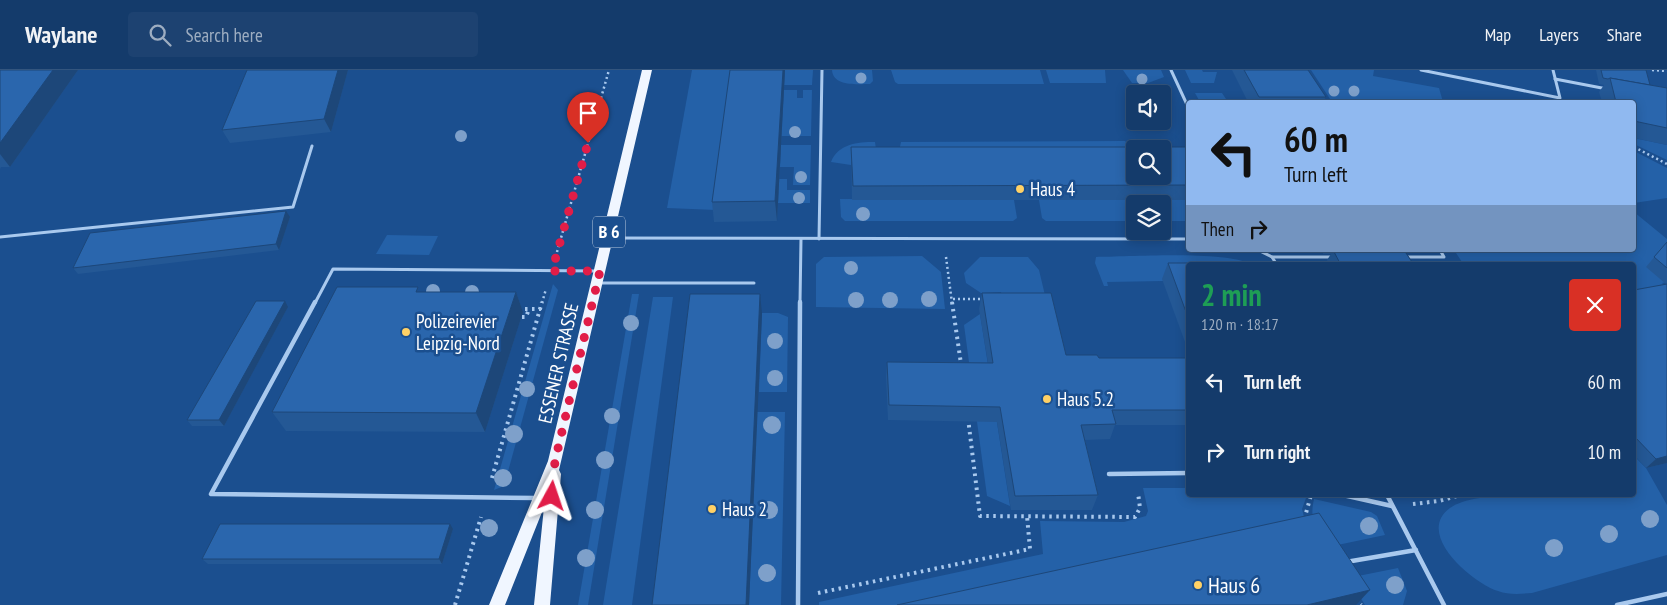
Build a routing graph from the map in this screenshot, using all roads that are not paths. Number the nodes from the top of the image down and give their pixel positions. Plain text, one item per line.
1 (647, 70) edge
2 (822, 70) edge
3 (1172, 70) edge
4 (1421, 70) edge
5 (1553, 70) edge
6 (1555, 79) junction
7 (1613, 90) edge
8 (1186, 102) edge
9 (312, 146) dead end
10 (0, 236) edge
11 (608, 238) junction
12 (801, 238) junction
13 (819, 238) junction
14 (1186, 239) edge
15 (1263, 252) edge
16 (1441, 252) edge
17 (1272, 256) junction
18 (1339, 257) edge
19 (1396, 257) edge
20 (1275, 262) edge
21 (600, 271) junction
22 (597, 283) junction
23 (754, 283) dead end
24 (555, 461) junction
25 (1186, 473) edge
26 (1109, 474) dead end
27 (1352, 497) edge
28 (1388, 497) edge
29 (540, 498) junction
30 (1392, 506) junction
31 (1416, 550) junction
32 (1340, 563) edge
33 (1667, 594) edge
34 (497, 605) edge
35 (542, 605) edge
36 (798, 605) edge
37 (1444, 605) edge
38 (1617, 605) edge

1 - 11 main road, ESSENER STRASSE / B 6
2 - 13 lane
3 - 8 lane
4 - 6 lane
5 - 6 lane
6 - 7 lane
9 - 10 lane
11 - 12 lane
11 - 21 main road, ESSENER STRASSE / B 6
12 - 13 lane
12 - 36 lane
13 - 14 lane
15 - 17 lane
16 - 19 lane
17 - 18 lane
17 - 20 lane
21 - 22 main road, ESSENER STRASSE / B 6
21 - 29 lane
22 - 23 lane
22 - 24 main road, ESSENER STRASSE / B 6
24 - 29 main road, ESSENER STRASSE / B 6
24 - 35 main road, ESSENER STRASSE / B 6
25 - 26 lane
27 - 30 lane
28 - 30 lane
29 - 34 main road, ESSENER STRASSE / B 6
30 - 31 lane
31 - 32 lane
31 - 37 lane
33 - 38 lane

